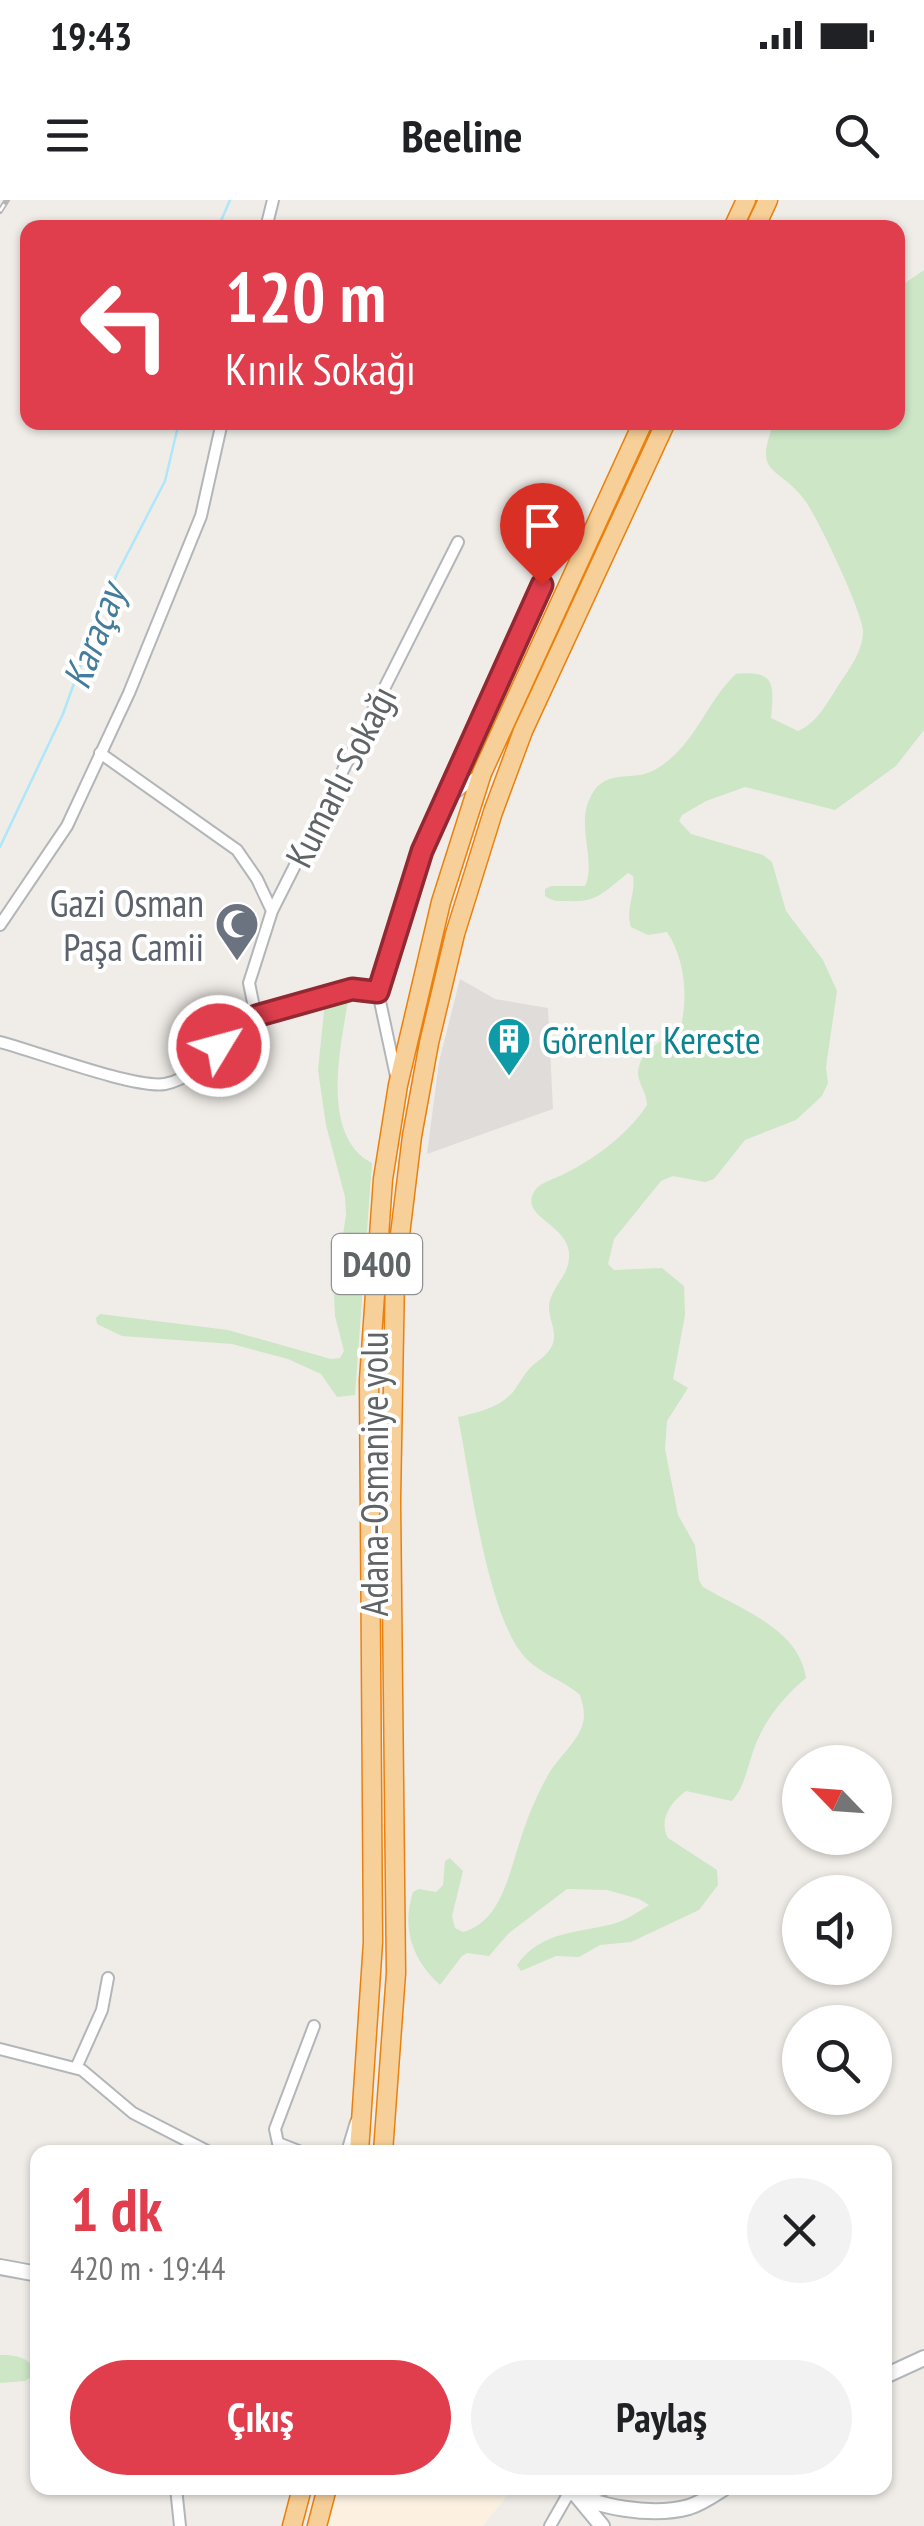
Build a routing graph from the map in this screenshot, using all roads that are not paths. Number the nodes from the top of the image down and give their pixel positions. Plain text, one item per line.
1 (220, 430) edge
2 (639, 430) edge
3 (662, 430) edge
4 (458, 542) dead end
5 (542, 585) dead end
6 (100, 753) junction
7 (482, 773) junction
8 (442, 804) junction
9 (272, 912) junction
10 (0, 925) edge
11 (378, 992) junction
12 (256, 1016) junction
13 (0, 1042) edge
14 (398, 1084) junction
15 (108, 1978) dead end
16 (314, 2026) dead end
17 (0, 2049) edge
18 (76, 2068) junction
19 (363, 2102) junction
20 (196, 2145) edge
21 (283, 2145) edge
22 (348, 2145) edge
23 (360, 2145) edge
24 (384, 2145) edge
25 (0, 2267) edge
26 (30, 2273) edge
27 (924, 2358) edge
28 (892, 2373) edge
29 (177, 2495) edge
30 (300, 2495) edge
31 (326, 2495) edge
32 (568, 2495) edge
33 (573, 2495) edge
34 (582, 2495) edge
35 (712, 2495) edge
36 (180, 2526) edge
37 (292, 2526) edge
38 (316, 2526) edge
39 (550, 2526) edge
40 (602, 2526) edge

1 - 6 street
2 - 7 highway, Adana-Osmaniye yolu / D400
3 - 24 highway, Adana-Osmaniye yolu / D400
4 - 9 street, Kumarlı Sokağı
5 - 8 street
6 - 9 street
6 - 10 street
7 - 8 street
7 - 14 highway, Adana-Osmaniye yolu / D400
8 - 11 street
9 - 12 street, Kumarlı Sokağı
11 - 12 street
11 - 14 street
12 - 13 street
14 - 19 highway, Adana-Osmaniye yolu / D400
15 - 18 street
16 - 21 street
17 - 18 street
18 - 20 street
19 - 22 street
19 - 23 highway, Adana-Osmaniye yolu / D400
25 - 26 street
27 - 28 street
29 - 36 street
30 - 37 highway
31 - 38 highway
32 - 39 street
33 - 40 street
34 - 35 street

